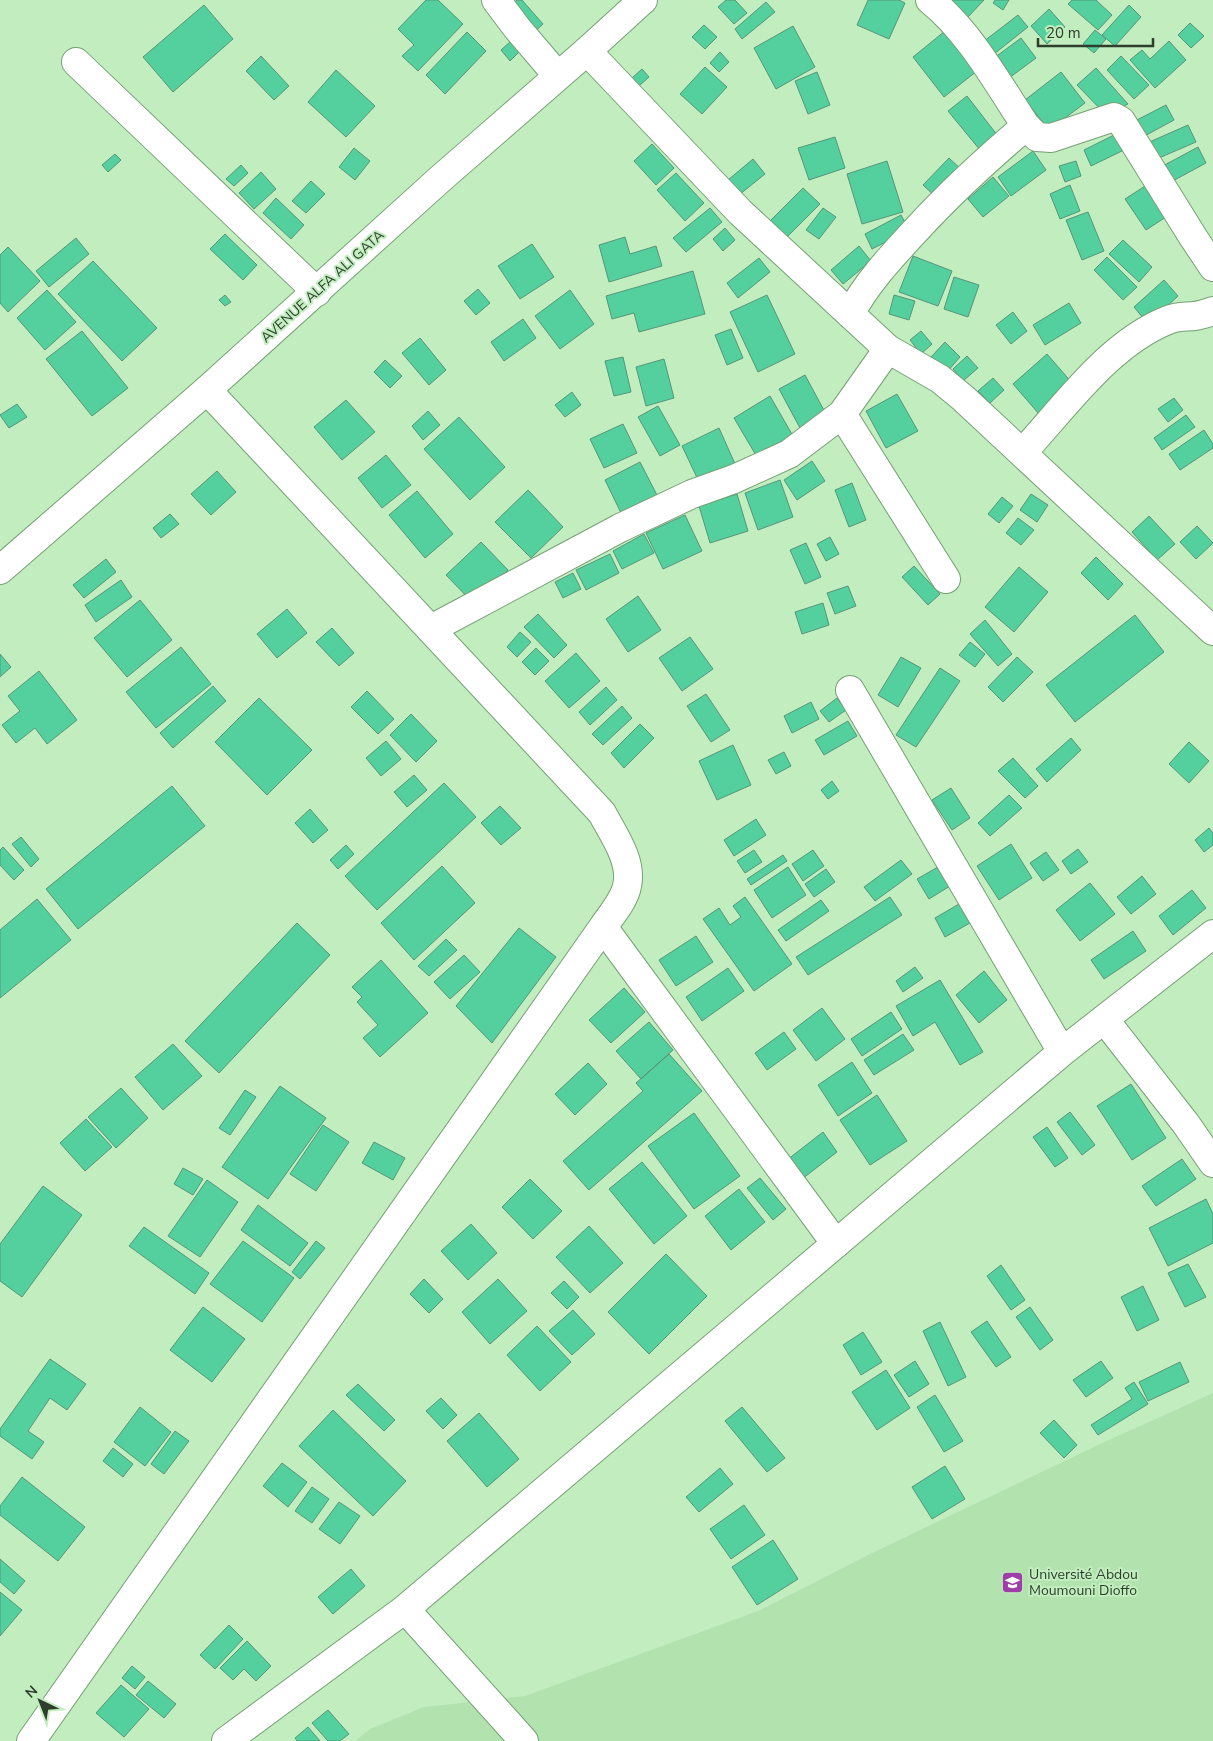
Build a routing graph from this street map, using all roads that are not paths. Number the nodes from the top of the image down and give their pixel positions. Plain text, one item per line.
1 (496, 0) edge
2 (643, 0) edge
3 (930, 0) edge
4 (587, 51) junction
5 (76, 62) dead end
6 (557, 75) junction
7 (1026, 126) junction
8 (1213, 267) edge
9 (317, 292) junction
10 (1213, 311) edge
11 (850, 314) junction
12 (888, 349) junction
13 (207, 390) junction
14 (842, 414) junction
15 (1022, 453) junction
16 (0, 570) edge
17 (946, 579) dead end
18 (431, 629) junction
19 (1213, 632) edge
20 (850, 690) dead end
21 (603, 927) junction
22 (1213, 934) edge
23 (1104, 1019) junction
24 (1062, 1052) junction
25 (1213, 1163) edge
26 (836, 1244) junction
27 (406, 1609) junction
28 (31, 1741) edge
29 (226, 1741) edge
30 (524, 1741) edge

1 - 6 street
2 - 4 street, AVENUE ALFA ALI GATA
3 - 7 street
4 - 6 street, AVENUE ALFA ALI GATA
4 - 11 street
5 - 9 street
6 - 9 street, AVENUE ALFA ALI GATA
7 - 8 street
7 - 11 street
9 - 13 street, AVENUE ALFA ALI GATA
10 - 15 street
11 - 12 street
12 - 14 street
12 - 15 street
13 - 16 street, AVENUE ALFA ALI GATA
13 - 18 street
14 - 17 street
14 - 18 street
15 - 19 street
18 - 21 street
20 - 24 street
21 - 26 street
21 - 28 street
22 - 23 street
23 - 24 street
23 - 25 street
24 - 26 street
26 - 27 street
27 - 29 street
27 - 30 street

